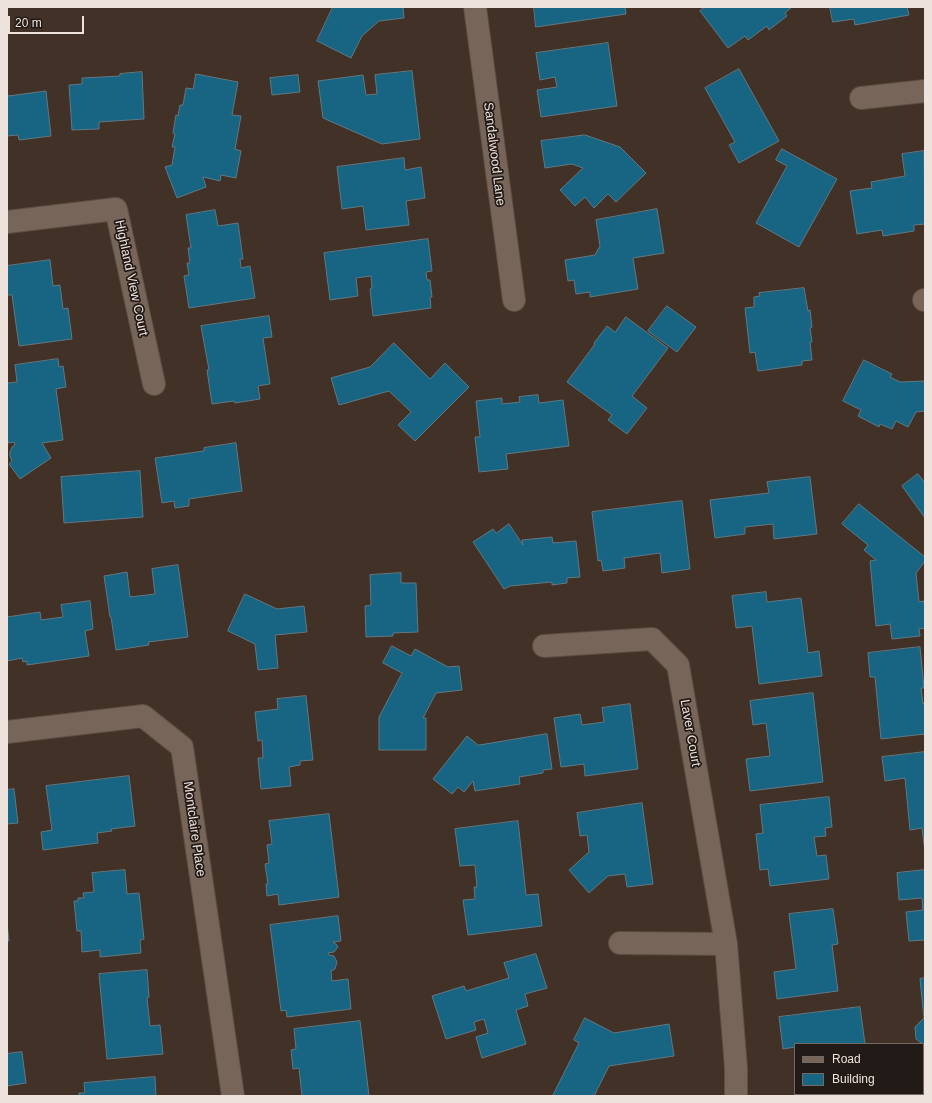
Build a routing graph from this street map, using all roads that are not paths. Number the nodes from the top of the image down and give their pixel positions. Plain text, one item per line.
1 (475, 7) edge
2 (925, 91) edge
3 (861, 98) dead end
4 (7, 222) edge
5 (514, 300) dead end
6 (154, 384) dead end
7 (544, 646) dead end
8 (7, 732) edge
9 (620, 943) dead end
10 (726, 944) junction
11 (233, 1096) edge
12 (736, 1096) edge

1 - 5 street, Sandalwood Lane
2 - 3 street
4 - 6 street, Highland View Court
7 - 10 street, Laver Court
8 - 11 street, Montclaire Place
9 - 10 street
10 - 12 street, Laver Court

